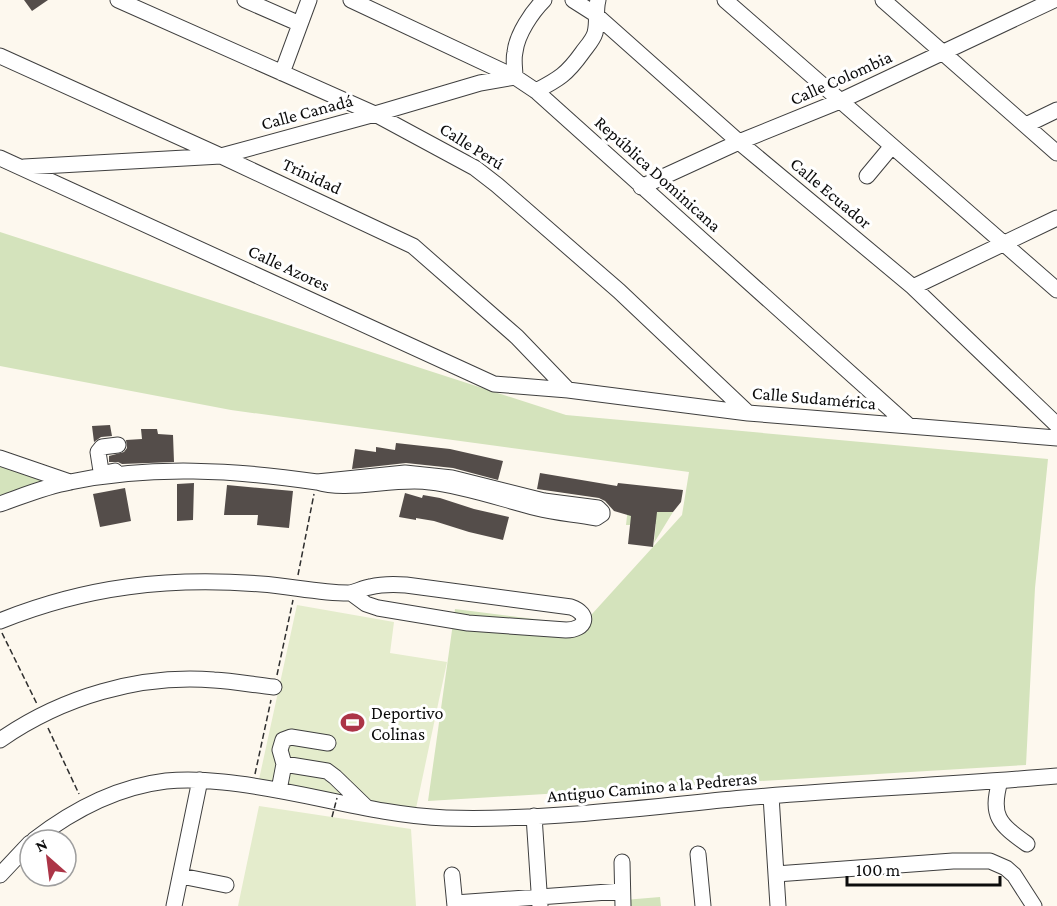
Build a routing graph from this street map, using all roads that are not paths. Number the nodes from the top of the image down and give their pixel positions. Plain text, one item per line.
1 (118, 0) edge
2 (245, 0) edge
3 (309, 0) edge
4 (351, 0) edge
5 (544, 0) edge
6 (573, 0) edge
7 (725, 0) edge
8 (883, 0) edge
9 (1054, 0) edge
10 (596, 7) edge
11 (300, 24) junction
12 (944, 53) junction
13 (0, 56) edge
14 (282, 73) junction
15 (515, 77) junction
16 (536, 91) junction
17 (840, 101) junction
18 (1057, 110) edge
19 (375, 114) junction
20 (1026, 125) junction
21 (739, 142) junction
22 (892, 146) junction
23 (1057, 153) edge
24 (221, 156) junction
25 (0, 158) edge
26 (21, 167) junction
27 (867, 176) dead end
28 (641, 187) junction
29 (1057, 218) edge
30 (1005, 244) junction
31 (913, 287) junction
32 (1057, 290) edge
33 (568, 390) junction
34 (748, 413) junction
35 (908, 425) junction
36 (1057, 425) edge
37 (1057, 438) edge
38 (118, 445) dead end
39 (0, 458) edge
40 (133, 473) junction
41 (70, 482) junction
42 (317, 482) junction
43 (0, 504) edge
44 (351, 593) junction
45 (0, 621) edge
46 (274, 687) road end
47 (0, 740) edge
48 (328, 743) dead end
49 (284, 764) junction
50 (1057, 776) edge
51 (200, 780) junction
52 (1000, 781) junction
53 (279, 790) junction
54 (771, 796) junction
55 (366, 807) junction
56 (534, 816) junction
57 (49, 828) edge
58 (1027, 844) dead end
59 (698, 854) dead end
60 (18, 856) edge
61 (622, 862) dead end
62 (776, 874) junction
63 (0, 875) edge
64 (452, 875) dead end
65 (181, 876) junction
66 (226, 885) dead end
67 (622, 898) edge
68 (540, 902) edge
69 (455, 904) edge
70 (174, 906) edge
71 (703, 906) edge
72 (778, 906) edge
73 (1034, 906) edge

1 - 14 street, Calle Perú
2 - 11 street
3 - 11 street
4 - 15 street, República Dominicana
5 - 15 street
6 - 10 street, Calle Ecuador
7 - 17 street
8 - 12 street
9 - 12 street, Calle Colombia
10 - 16 street
10 - 21 street, Calle Ecuador
11 - 14 street
12 - 17 street, Calle Colombia
12 - 20 street
13 - 24 street, Trinidad
14 - 19 street, Calle Perú
15 - 16 street, República Dominicana
15 - 19 street, Calle Canadá
16 - 28 street, República Dominicana
17 - 21 street, Calle Colombia
17 - 22 street
18 - 20 street
19 - 24 street, Calle Canadá
19 - 34 street, Calle Perú
20 - 23 street
21 - 28 street, Calle Colombia
21 - 31 street, Calle Ecuador
22 - 27 street
22 - 30 street
24 - 26 street, Calle Canadá
24 - 33 street, Trinidad
25 - 26 street, Calle Azores
26 - 33 street, Calle Azores
28 - 35 street, República Dominicana
29 - 30 street
30 - 31 street
30 - 32 street
31 - 36 street, Calle Ecuador
33 - 34 street, Calle Sudamérica
34 - 35 street, Calle Sudamérica
35 - 37 street, Calle Sudamérica
38 - 40 street
39 - 41 street
40 - 41 street
40 - 42 street
41 - 43 street
42 - 42 street
44 - 44 street
44 - 45 street
46 - 47 street
48 - 49 street
49 - 53 street
49 - 55 street
50 - 52 street, Antiguo Camino a la Pedreras
51 - 53 street, Antiguo Camino a la Pedreras
51 - 57 street, Antiguo Camino a la Pedreras
51 - 65 street
52 - 54 street, Antiguo Camino a la Pedreras
52 - 58 street
53 - 55 street, Antiguo Camino a la Pedreras
54 - 56 street, Antiguo Camino a la Pedreras
54 - 62 street
55 - 56 street, Antiguo Camino a la Pedreras
56 - 68 street
59 - 71 street
60 - 63 street
61 - 67 street
62 - 72 street
62 - 73 street
64 - 69 street
65 - 66 street
65 - 70 street
67 - 68 street
68 - 69 street

